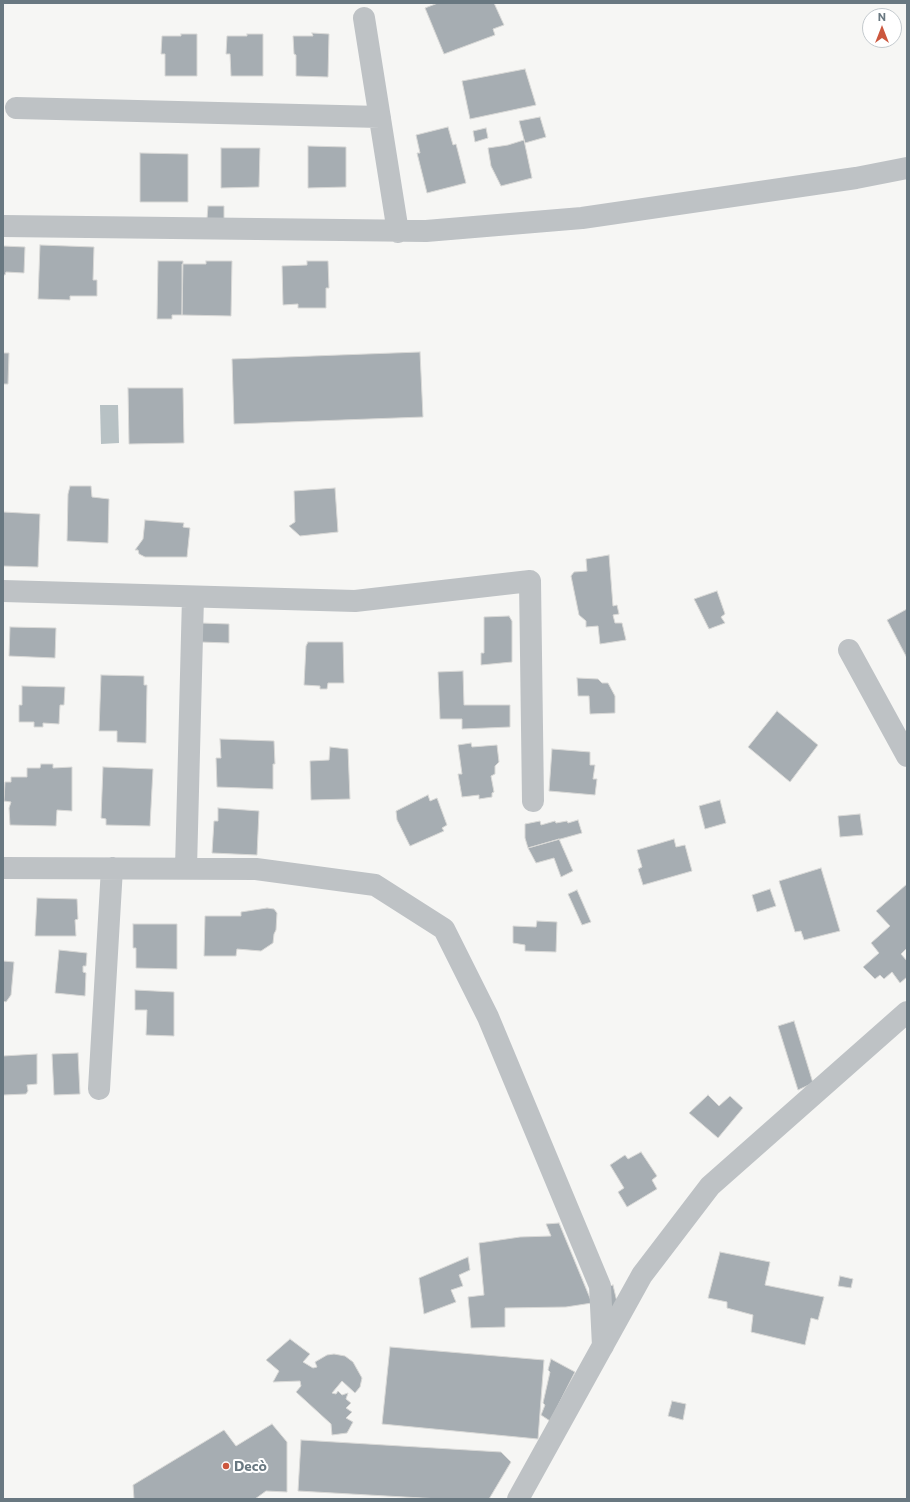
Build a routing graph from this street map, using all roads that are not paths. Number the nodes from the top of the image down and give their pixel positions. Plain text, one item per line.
1 (364, 18) dead end
2 (16, 108) dead end
3 (380, 117) junction
4 (907, 168) edge
5 (3, 226) edge
6 (398, 232) junction
7 (3, 591) edge
8 (193, 597) junction
9 (849, 650) dead end
10 (907, 756) edge
11 (533, 801) dead end
12 (3, 868) edge
13 (112, 868) junction
14 (186, 868) junction
15 (907, 1012) edge
16 (99, 1089) dead end
17 (603, 1346) junction
18 (518, 1499) edge

1 - 3 street
2 - 3 street
3 - 6 street
4 - 6 street
5 - 6 street
7 - 8 street
8 - 11 street
8 - 14 street
9 - 10 street
12 - 13 street
13 - 14 street
13 - 16 street
14 - 17 street
15 - 17 street
17 - 18 street

